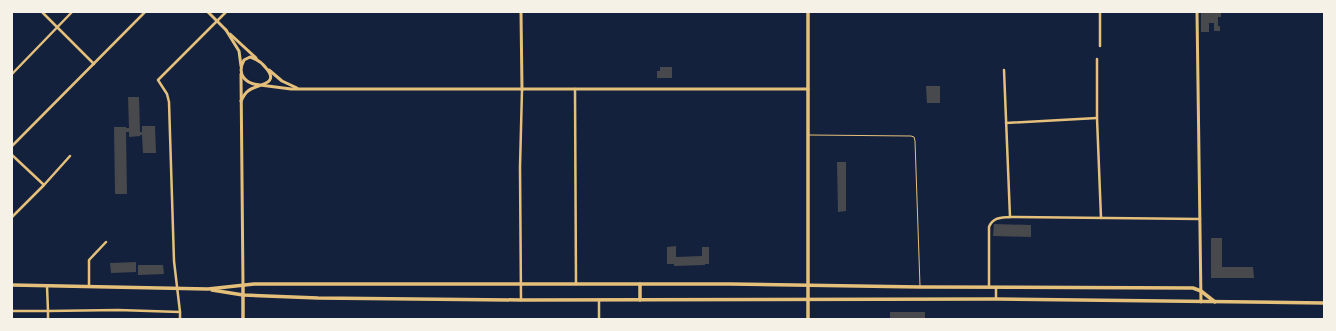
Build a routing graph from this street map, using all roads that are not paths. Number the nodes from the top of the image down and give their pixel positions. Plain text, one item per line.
1 (42, 12) edge
2 (72, 12) edge
3 (146, 12) edge
4 (208, 12) edge
5 (226, 12) edge
6 (521, 12) edge
7 (808, 12) edge
8 (1100, 12) edge
9 (1197, 12) edge
10 (217, 21) junction
11 (58, 27) junction
12 (226, 30) junction
13 (1100, 46) dead end
14 (1096, 59) dead end
15 (94, 64) junction
16 (262, 64) junction
17 (241, 70) junction
18 (1004, 70) dead end
19 (12, 74) edge
20 (260, 86) junction
21 (575, 89) junction
22 (808, 89) junction
23 (307, 90) junction
24 (522, 90) junction
25 (241, 101) junction
26 (1097, 118) junction
27 (1005, 122) junction
28 (808, 135) junction
29 (12, 146) edge
30 (12, 155) edge
31 (70, 156) dead end
32 (44, 185) junction
33 (12, 216) edge
34 (1010, 217) junction
35 (1101, 218) junction
36 (1200, 218) junction
37 (106, 242) dead end
38 (12, 284) edge
39 (521, 284) junction
40 (576, 284) junction
41 (640, 284) junction
42 (808, 284) junction
43 (48, 285) junction
44 (243, 285) junction
45 (89, 286) junction
46 (920, 287) junction
47 (989, 287) junction
48 (996, 287) junction
49 (178, 289) junction
50 (208, 289) junction
51 (1200, 291) junction
52 (243, 296) junction
53 (600, 299) junction
54 (996, 299) junction
55 (521, 300) junction
56 (640, 300) junction
57 (808, 300) junction
58 (1201, 302) junction
59 (1215, 302) junction
60 (1324, 303) edge
61 (12, 311) edge
62 (48, 311) junction
63 (180, 312) junction
64 (48, 319) edge
65 (180, 319) edge
66 (243, 319) edge
67 (599, 319) edge
68 (808, 319) edge

1 - 11 street
2 - 11 street
3 - 15 street
4 - 10 street
5 - 10 street
6 - 24 street
7 - 22 main road
8 - 13 street
9 - 36 street
10 - 12 street
10 - 49 street
11 - 15 street
11 - 19 street
12 - 16 street
12 - 17 street
14 - 26 street
15 - 29 street
16 - 17 street
16 - 20 street
16 - 23 street
17 - 20 street
17 - 25 street
18 - 27 street
20 - 23 street
20 - 25 street
21 - 22 street
21 - 24 street
21 - 40 street
22 - 28 main road
23 - 24 street
24 - 39 street
25 - 44 street
26 - 27 street
26 - 35 street
27 - 34 street
28 - 42 main road
28 - 46 lane
30 - 32 street
31 - 32 street
32 - 33 street
34 - 35 street
34 - 47 street
35 - 36 street
36 - 51 street
37 - 45 street
38 - 43 main road
39 - 40 main road
39 - 44 main road
39 - 55 street
40 - 41 main road
41 - 42 main road
41 - 56 main road
42 - 46 main road
42 - 57 main road
43 - 45 main road
43 - 62 street
44 - 50 main road
44 - 52 main road
45 - 49 main road
46 - 47 main road
47 - 48 main road
48 - 51 main road
48 - 54 street
49 - 50 main road
49 - 63 street
50 - 52 main road
51 - 58 street
51 - 59 main road
52 - 55 main road
52 - 66 main road
53 - 55 main road
53 - 56 main road
53 - 67 street
54 - 57 main road
54 - 58 main road
56 - 57 main road
57 - 68 main road
58 - 59 main road
59 - 60 main road
61 - 62 street
62 - 63 street
62 - 64 street
63 - 65 street

